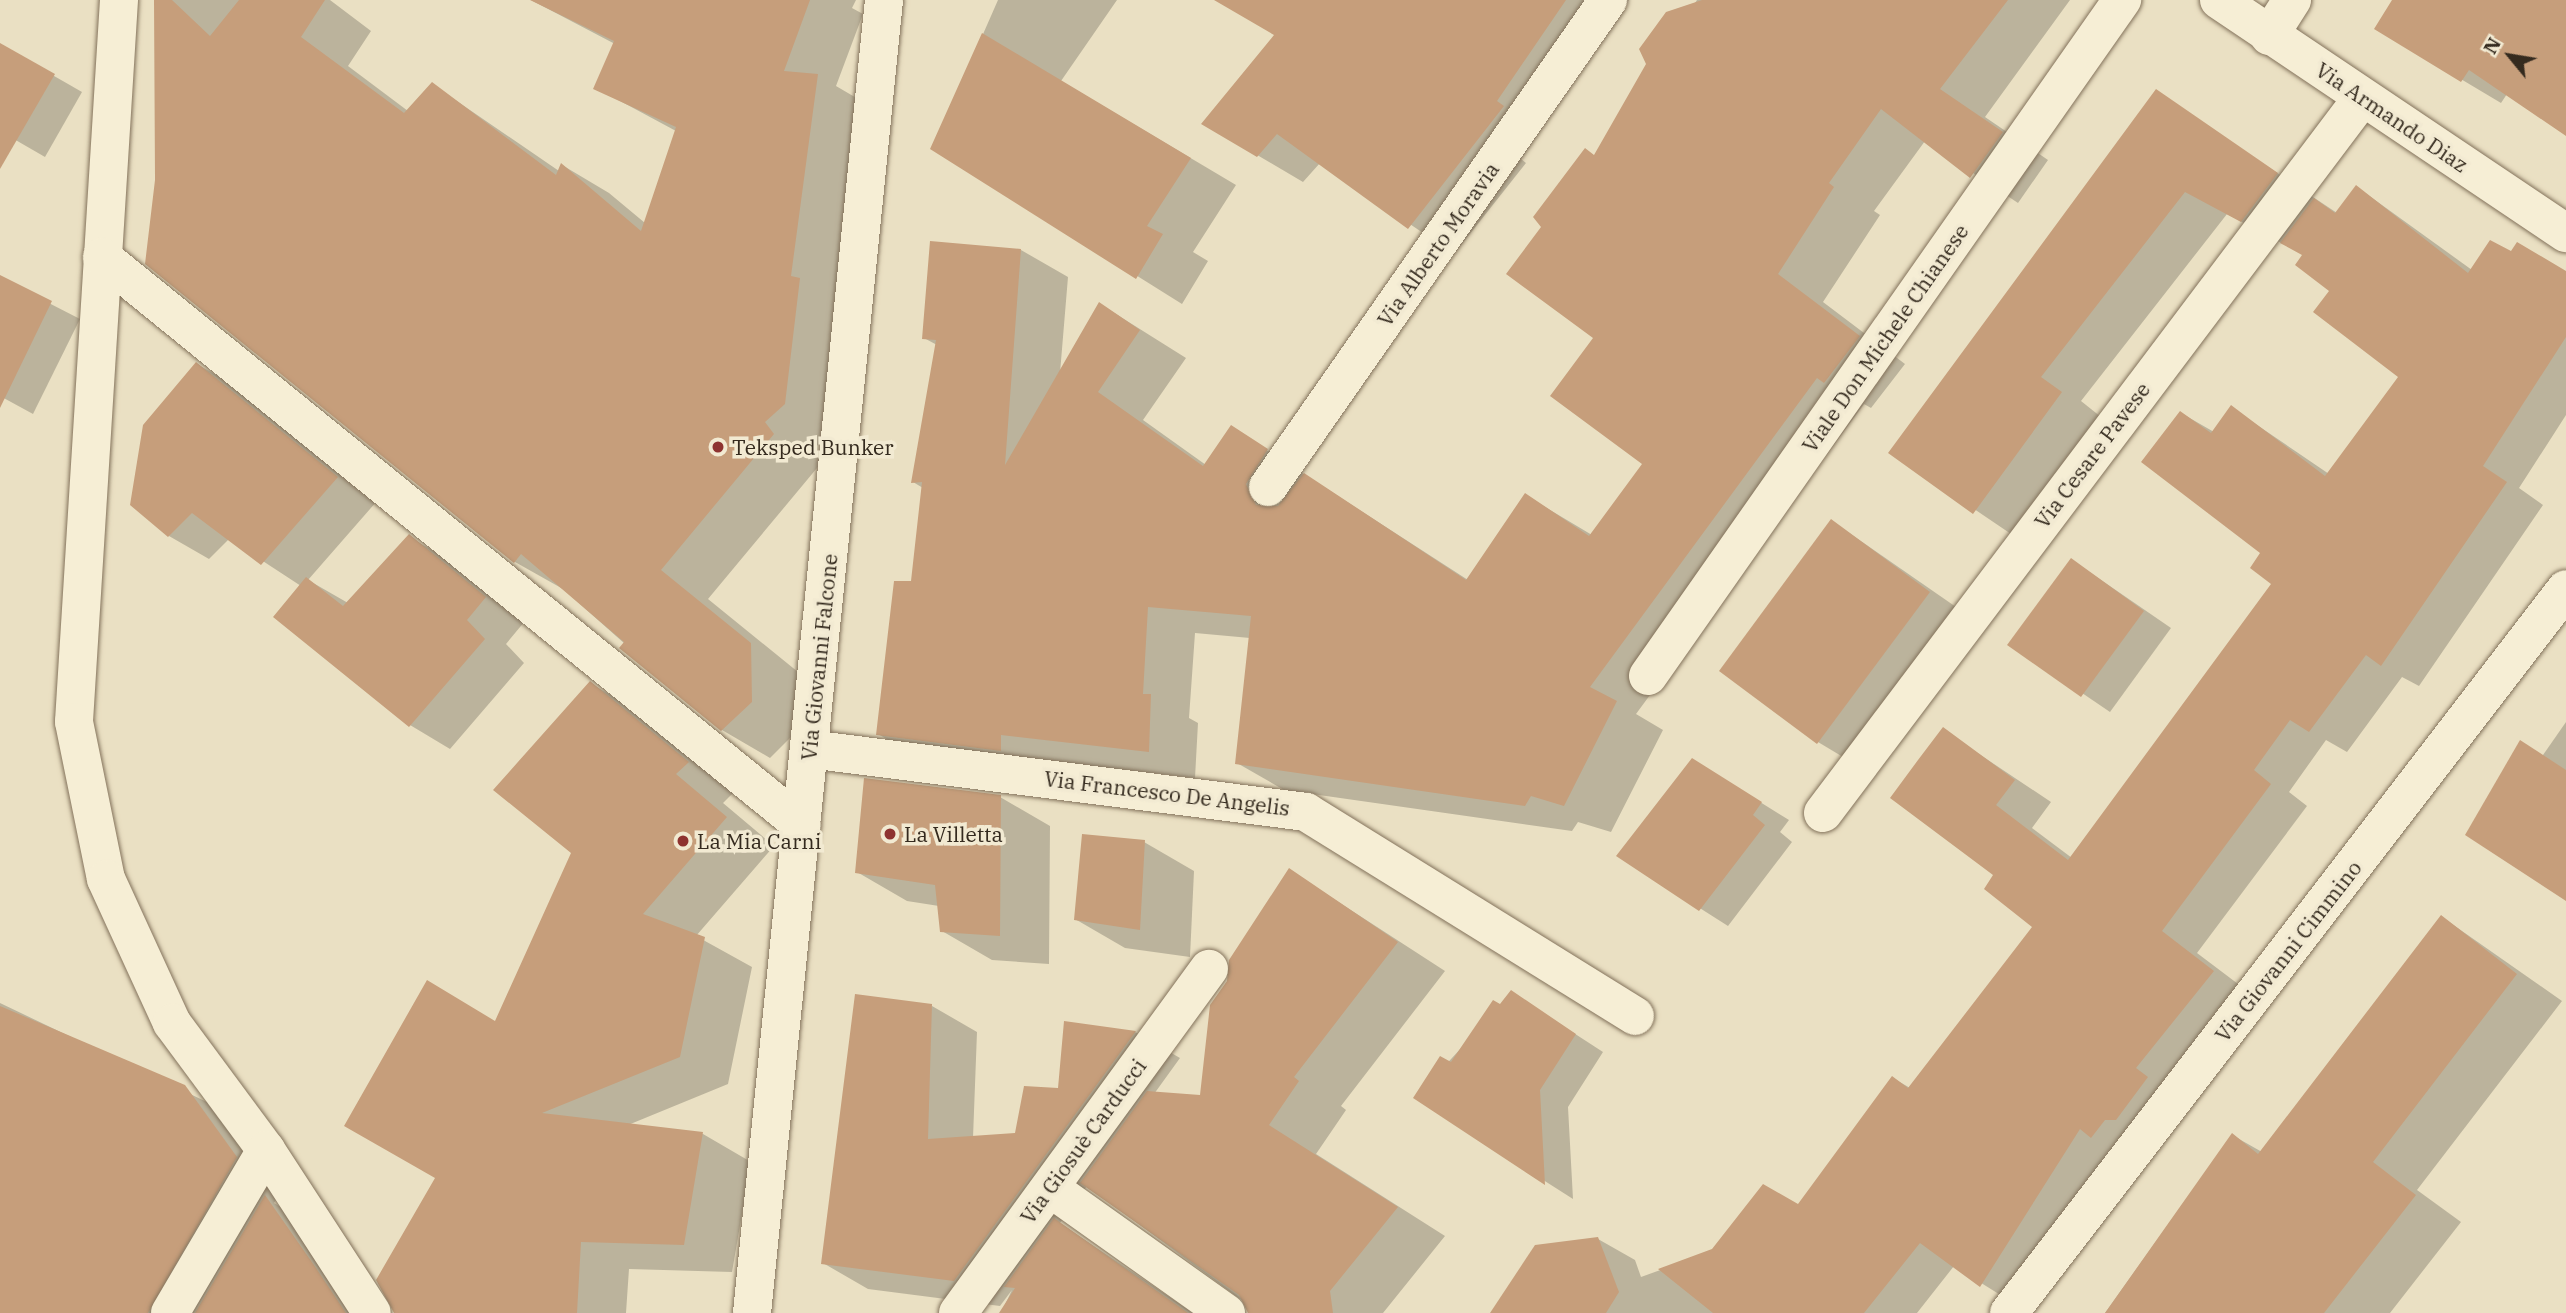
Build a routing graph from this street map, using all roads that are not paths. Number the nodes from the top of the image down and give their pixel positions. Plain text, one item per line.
1 (119, 0) edge
2 (884, 0) edge
3 (1608, 0) edge
4 (2122, 0) edge
5 (2219, 0) edge
6 (2292, 0) edge
7 (2269, 36) junction
8 (2362, 98) junction
9 (2566, 233) edge
10 (102, 257) junction
11 (1268, 487) dead end
12 (2566, 589) edge
13 (1648, 676) dead end
14 (809, 749) junction
15 (1823, 813) dead end
16 (802, 825) junction
17 (1209, 969) dead end
18 (1634, 1016) dead end
19 (266, 1150) junction
20 (1050, 1188) junction
21 (170, 1313) edge
22 (372, 1313) edge
23 (752, 1313) edge
24 (958, 1313) edge
25 (1226, 1313) edge
26 (2009, 1313) edge

1 - 10 street
2 - 14 street, Via Giovanni Falcone
3 - 11 street, Via Alberto Moravia
4 - 13 street, Viale Don Michele Chianese
5 - 7 street, Via Armando Diaz
6 - 7 street
7 - 8 street, Via Armando Diaz
8 - 9 street, Via Armando Diaz
8 - 15 street, Via Cesare Pavese
10 - 16 street
10 - 19 street
12 - 26 street, Via Giovanni Cimmino
14 - 16 street, Via Giovanni Falcone
14 - 18 street, Via Francesco De Angelis
16 - 23 street, Via Giovanni Falcone
17 - 20 street, Via Giosuè Carducci
19 - 21 street
19 - 22 street
20 - 24 street, Via Giosuè Carducci
20 - 25 street

